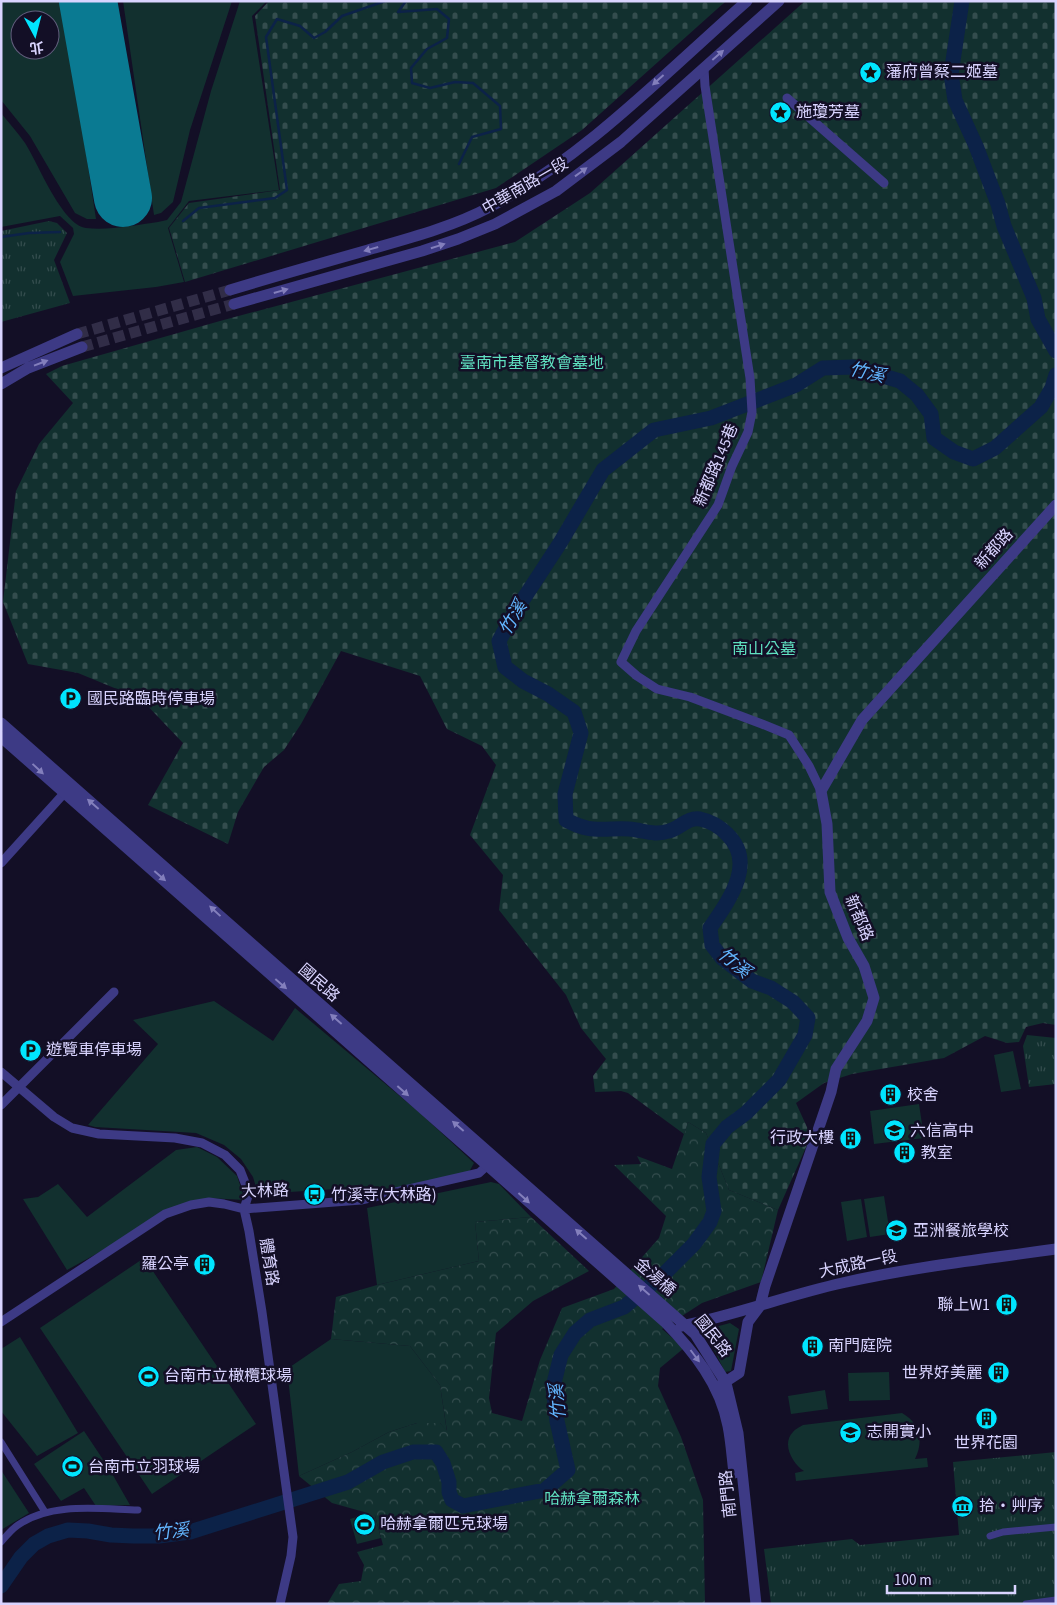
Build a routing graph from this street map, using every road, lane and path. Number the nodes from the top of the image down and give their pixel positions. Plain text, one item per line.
1 (747, 1) edge
2 (780, 1) edge
3 (704, 68) junction
4 (787, 98) dead end
5 (884, 183) dead end
6 (230, 290) tunnel mouth
7 (234, 304) tunnel mouth
8 (77, 334) tunnel mouth
9 (82, 348) tunnel mouth
10 (1, 368) edge
11 (1, 384) edge
12 (1056, 505) edge
13 (1, 723) edge
14 (1, 736) edge
15 (68, 789) junction
16 (820, 791) junction
17 (1, 863) edge
18 (114, 992) dead end
19 (1, 1072) edge
20 (18, 1087) junction
21 (1, 1105) edge
22 (491, 1162) junction
23 (244, 1209) junction
24 (1056, 1249) edge
25 (614, 1271) joint
26 (760, 1306) junction
27 (666, 1316) junction
28 (1, 1322) edge
29 (686, 1325) junction
30 (671, 1328) junction
31 (721, 1385) junction
32 (1, 1442) edge
33 (138, 1510) dead end
34 (45, 1512) junction
35 (1056, 1527) edge
36 (990, 1536) dead end
37 (1, 1542) edge
38 (1056, 1600) edge
39 (280, 1604) edge
40 (748, 1604) edge
41 (756, 1604) edge
42 (1026, 1604) edge

1 -> 6 street, 中華南路一段
3 -> 2 street, 中華南路一段
7 -> 3 street, 中華南路一段
3 - 16 street, 新都路145巷
4 - 5 street
8 - 10 street
11 -> 9 street
12 - 16 street, 新都路
13 - 15 street, 國民路
14 -> 15 street, 國民路
15 - 17 street
15 - 22 street, 國民路
16 - 26 street, 新都路
18 - 20 street
19 - 20 street, 體育路
20 - 21 street
20 - 23 street, 體育路
22 - 23 street, 大林路
22 - 25 street, 國民路
23 - 28 street, 大林路
23 - 39 street, 體育路
24 - 26 street, 大成路一段
25 - 27 street, 金湯橋
26 - 29 street, 大成路一段
26 - 31 street, 新都路
27 - 29 street, 國民路
27 - 30 street, 國民路
29 - 30 street, 大成路一段
29 - 31 street, 國民路
30 -> 31 street, 國民路
31 - 40 street, 南門路
31 - 41 street, 南門路
32 - 34 street
33 - 34 street
34 - 37 street
35 - 36 street
38 - 42 street

